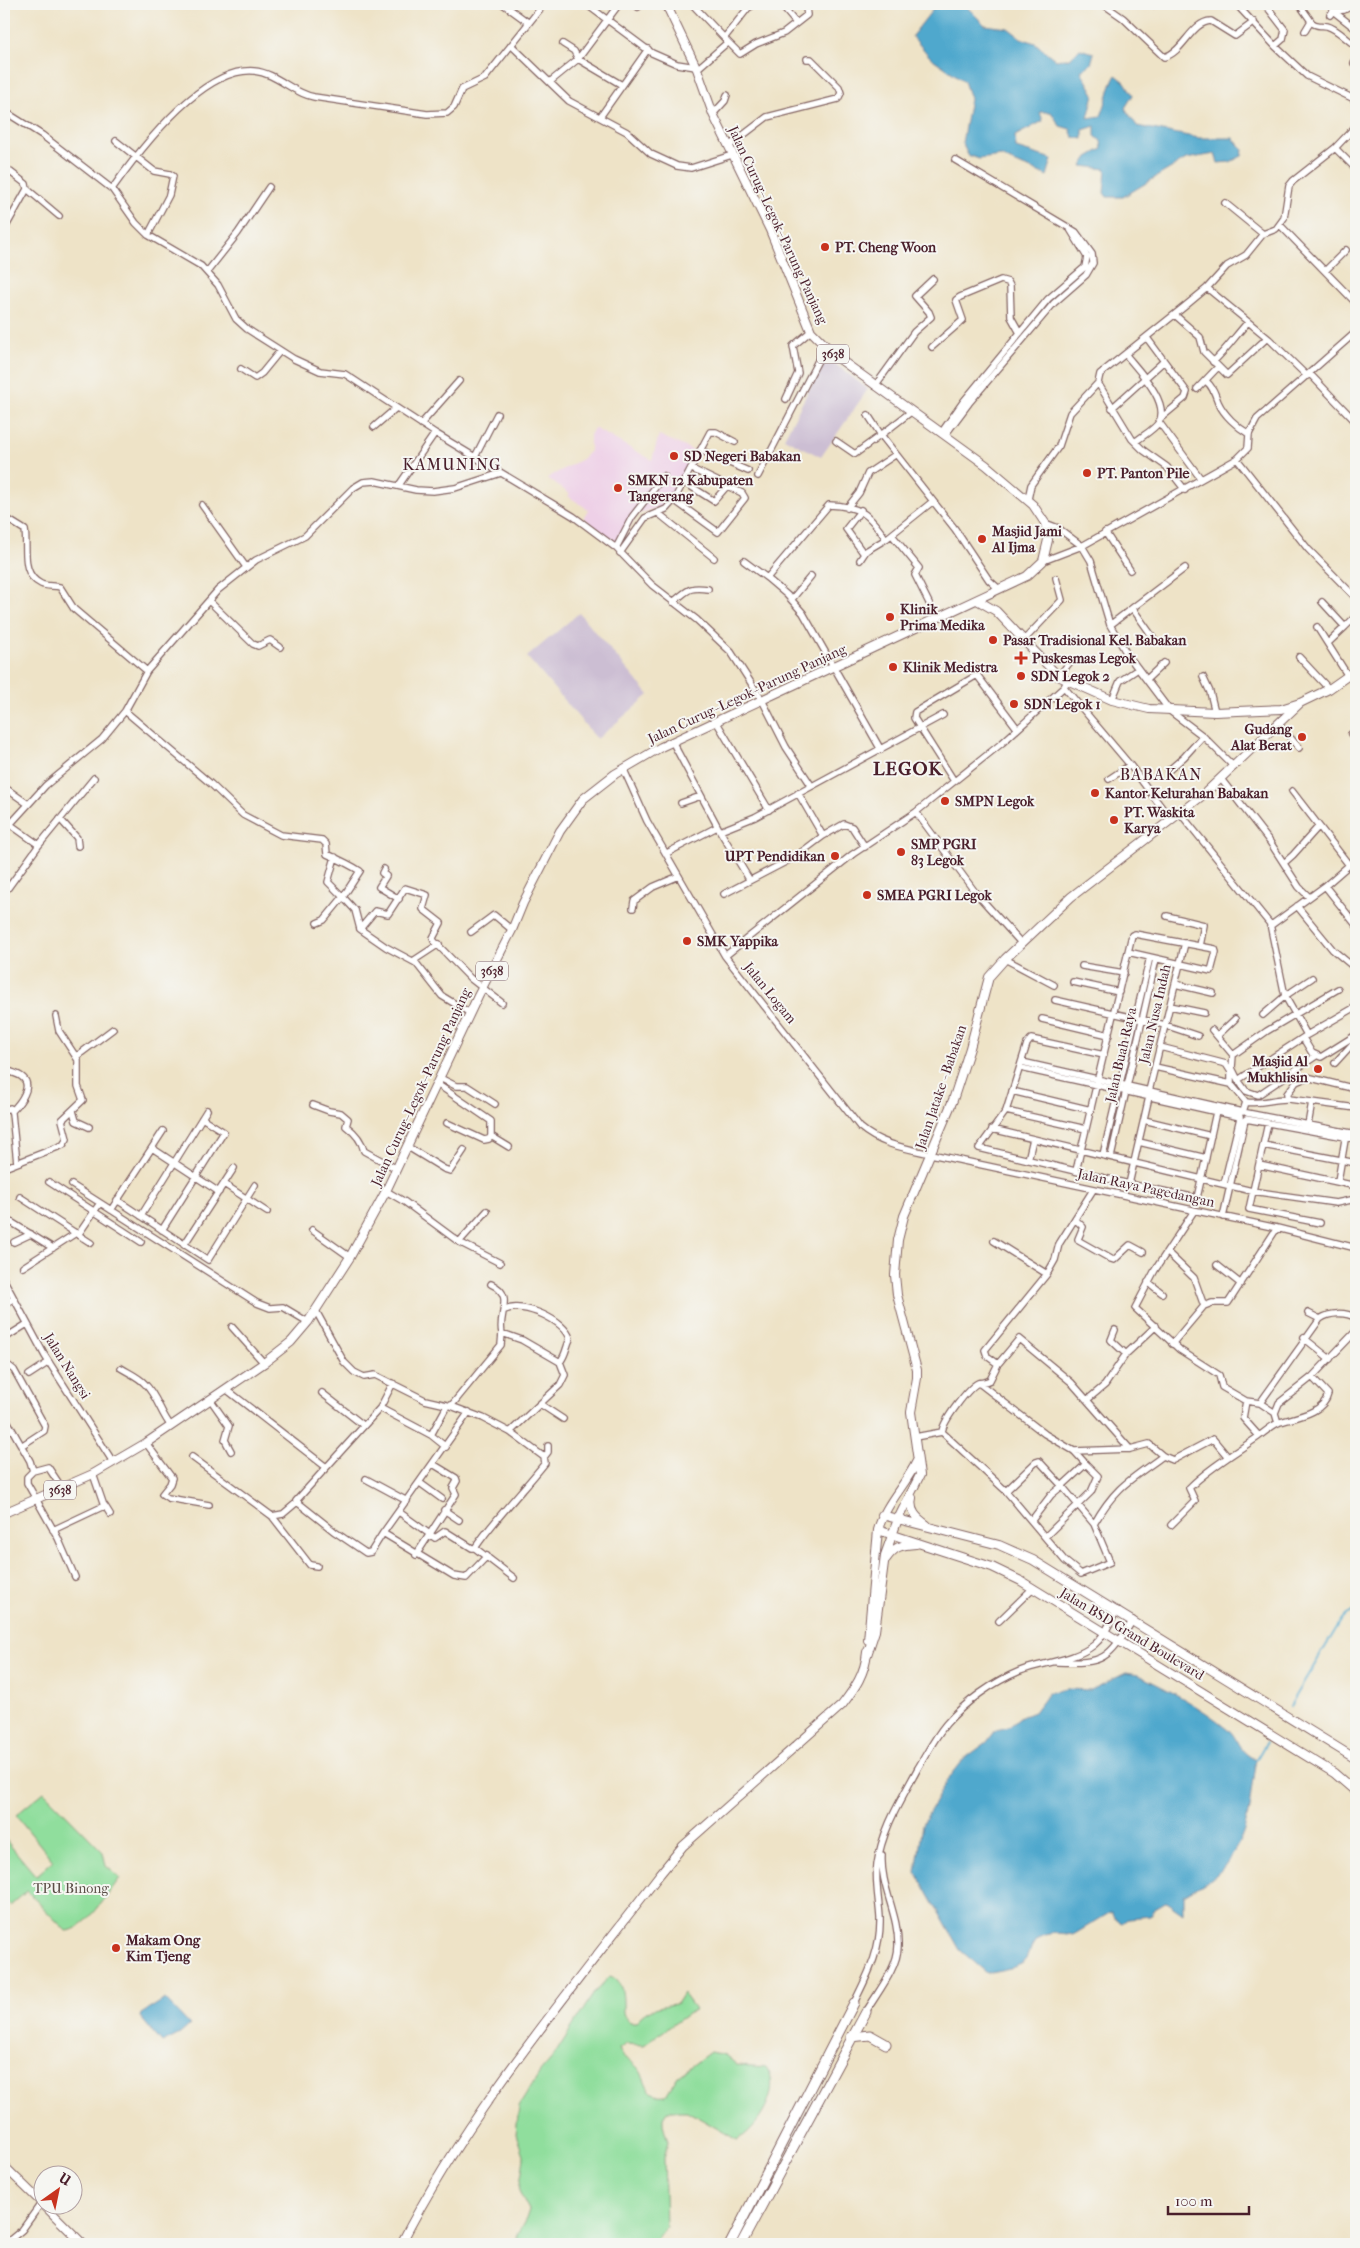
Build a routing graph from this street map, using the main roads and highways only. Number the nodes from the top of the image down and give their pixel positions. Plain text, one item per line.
1 (666, 4) edge
2 (990, 594) junction
3 (977, 600) junction
4 (996, 611) junction
5 (1352, 673) edge
6 (1300, 703) junction
7 (917, 1461) junction
8 (913, 1491) junction
9 (4, 1513) edge
10 (882, 1515) junction
11 (898, 1520) junction
12 (932, 1528) junction
13 (878, 1530) junction
14 (892, 1534) junction
15 (923, 1544) junction
16 (884, 1563) junction
17 (867, 1655) junction
18 (1356, 1759) edge
19 (1356, 1792) edge
20 (854, 2003) road end
21 (866, 2012) road end
22 (851, 2037) junction
23 (886, 2044) dead end
24 (4, 2166) edge
25 (32, 2193) edge
26 (55, 2216) edge
27 (83, 2244) edge
28 (401, 2244) edge
29 (730, 2244) edge
30 (741, 2244) edge

1 - 2 main road, Jalan Curug–Legok–Parung Panjang / 3638
2 - 3 main road, Jalan Curug–Legok–Parung Panjang / 3638
2 - 4 main road
3 - 4 main road
3 - 9 main road, Jalan Curug–Legok–Parung Panjang / 3638
4 - 6 main road
5 - 6 main road
6 - 7 main road, Jalan Jatake - Babakan
7 - 8 main road, Jalan Jatake - Babakan
7 - 10 main road
8 - 11 main road
8 - 12 main road
10 - 11 main road, Jalan BSD Grand Boulevard
10 - 13 main road
11 - 12 main road, Jalan BSD Grand Boulevard
11 - 14 main road
12 - 18 main road, Jalan BSD Grand Boulevard
13 - 14 main road, Jalan BSD Grand Boulevard
13 - 17 main road
14 - 15 main road, Jalan BSD Grand Boulevard
14 - 16 main road
15 - 16 main road
15 - 19 main road, Jalan BSD Grand Boulevard
16 - 17 main road
17 - 28 main road
20 - 29 highway
21 - 22 highway
22 - 23 highway
22 - 30 highway
24 - 25 main road
26 - 27 main road

